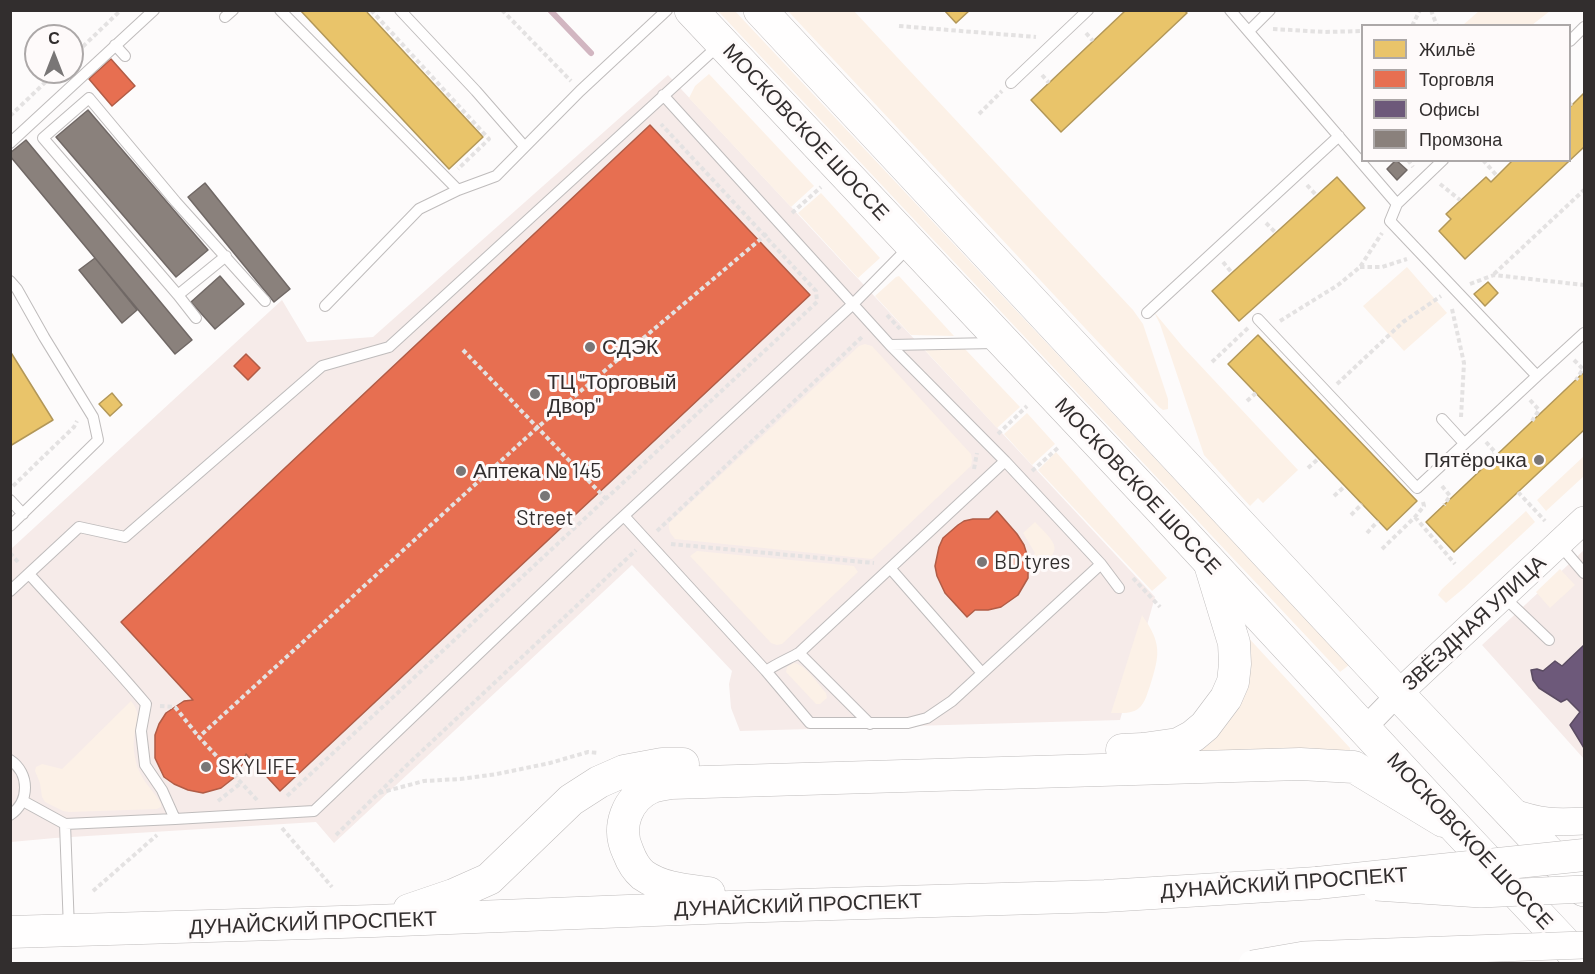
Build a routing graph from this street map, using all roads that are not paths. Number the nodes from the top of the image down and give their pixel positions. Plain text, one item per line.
1 (154, 10) edge
2 (280, 10) edge
3 (400, 10) edge
4 (667, 10) edge
5 (691, 10) edge
6 (760, 10) edge
7 (1088, 10) edge
8 (1230, 10) edge
9 (1270, 10) edge
10 (141, 15) edge
11 (1584, 27) edge
12 (1250, 30) junction
13 (1571, 39) edge
14 (722, 42) junction
15 (115, 45) junction
16 (125, 56) dead end
17 (1011, 83) road end
18 (663, 95) junction
19 (57, 100) junction
20 (70, 115) junction
21 (1339, 136) junction
22 (10, 143) edge
23 (524, 147) junction
24 (1441, 162) edge
25 (458, 190) junction
26 (1396, 204) junction
27 (911, 245) junction
28 (226, 256) junction
29 (10, 281) edge
30 (178, 295) junction
31 (265, 301) dead end
32 (853, 304) junction
33 (325, 306) dead end
34 (1147, 313) dead end
35 (196, 318) dead end
36 (1258, 319) road end
37 (1584, 333) edge
38 (1003, 342) junction
39 (890, 345) junction
40 (1537, 376) junction
41 (1442, 419) dead end
42 (1464, 443) junction
43 (1005, 461) junction
44 (10, 500) edge
45 (23, 514) junction
46 (624, 516) junction
47 (1584, 520) edge
48 (10, 526) edge
49 (1552, 533) junction
50 (1209, 561) junction
51 (1101, 564) junction
52 (890, 568) junction
53 (1584, 573) edge
54 (29, 574) junction
55 (1119, 588) dead end
56 (10, 591) edge
57 (1503, 596) junction
58 (1549, 640) dead end
59 (799, 653) junction
60 (766, 671) junction
61 (982, 672) junction
62 (1398, 694) junction
63 (870, 724) junction
64 (1365, 728) junction
65 (10, 760) edge
66 (23, 801) junction
67 (1512, 812) junction
68 (10, 815) edge
69 (175, 819) junction
70 (1584, 821) edge
71 (65, 824) junction
72 (1458, 830) junction
73 (1584, 855) edge
74 (1317, 883) junction
75 (1584, 890) edge
76 (812, 905) junction
77 (1531, 906) junction
78 (374, 921) junction
79 (69, 930) junction
80 (10, 932) edge
81 (1584, 945) edge
82 (1252, 963) edge
83 (1553, 963) edge
84 (1584, 963) edge

1 - 10 lane
2 - 25 lane
3 - 23 lane
4 - 23 lane
5 - 14 main road, МОСКОВСКОЕ ШОССЕ
6 - 62 main road
7 - 17 lane
8 - 12 lane
9 - 12 lane
10 - 15 lane
11 - 13 lane
12 - 21 lane
14 - 18 lane
14 - 27 main road, МОСКОВСКОЕ ШОССЕ
15 - 16 lane
15 - 19 lane
18 - 32 lane
18 - 54 lane
19 - 20 lane
19 - 22 lane
20 - 28 lane
20 - 30 lane
21 - 26 lane
21 - 34 lane
23 - 25 lane
24 - 26 lane
25 - 33 lane
26 - 40 lane
27 - 32 lane
27 - 38 main road, МОСКОВСКОЕ ШОССЕ
28 - 30 lane
28 - 31 lane
29 - 45 lane
30 - 35 lane
32 - 39 lane
32 - 46 lane
36 - 42 lane
37 - 40 lane
38 - 39 lane
38 - 50 main road, МОСКОВСКОЕ ШОССЕ
39 - 43 lane
40 - 42 lane
41 - 42 lane
43 - 51 lane
43 - 52 lane
44 - 45 lane
45 - 48 lane
46 - 60 lane
46 - 69 lane
47 - 49 street, ЗВЁЗДНАЯ УЛИЦА
49 - 53 lane
49 - 57 street, ЗВЁЗДНАЯ УЛИЦА
50 - 64 main road, МОСКОВСКОЕ ШОССЕ
50 - 78 main road
51 - 55 lane
51 - 61 lane
52 - 59 lane
52 - 61 lane
54 - 56 lane
54 - 69 lane
57 - 58 lane
57 - 62 street, ЗВЁЗДНАЯ УЛИЦА
59 - 60 lane
59 - 63 lane
60 - 63 lane
61 - 63 lane
62 - 64 street, ЗВЁЗДНАЯ УЛИЦА
62 - 67 main road
64 - 72 main road, МОСКОВСКОЕ ШОССЕ
65 - 66 lane
66 - 68 lane
66 - 71 lane
67 - 70 street
67 - 75 main road
69 - 71 lane
71 - 79 lane
72 - 76 main road
72 - 77 main road, МОСКОВСКОЕ ШОССЕ
73 - 74 main road, ДУНАЙСКИЙ ПРОСПЕКТ, bridge
74 - 75 street, bridge
74 - 76 main road, ДУНАЙСКИЙ ПРОСПЕКТ
76 - 78 main road, ДУНАЙСКИЙ ПРОСПЕКТ
77 - 83 main road
77 - 84 main road, МОСКОВСКОЕ ШОССЕ
78 - 79 main road, ДУНАЙСКИЙ ПРОСПЕКТ
79 - 80 main road, ДУНАЙСКИЙ ПРОСПЕКТ
81 - 82 street, bridge

